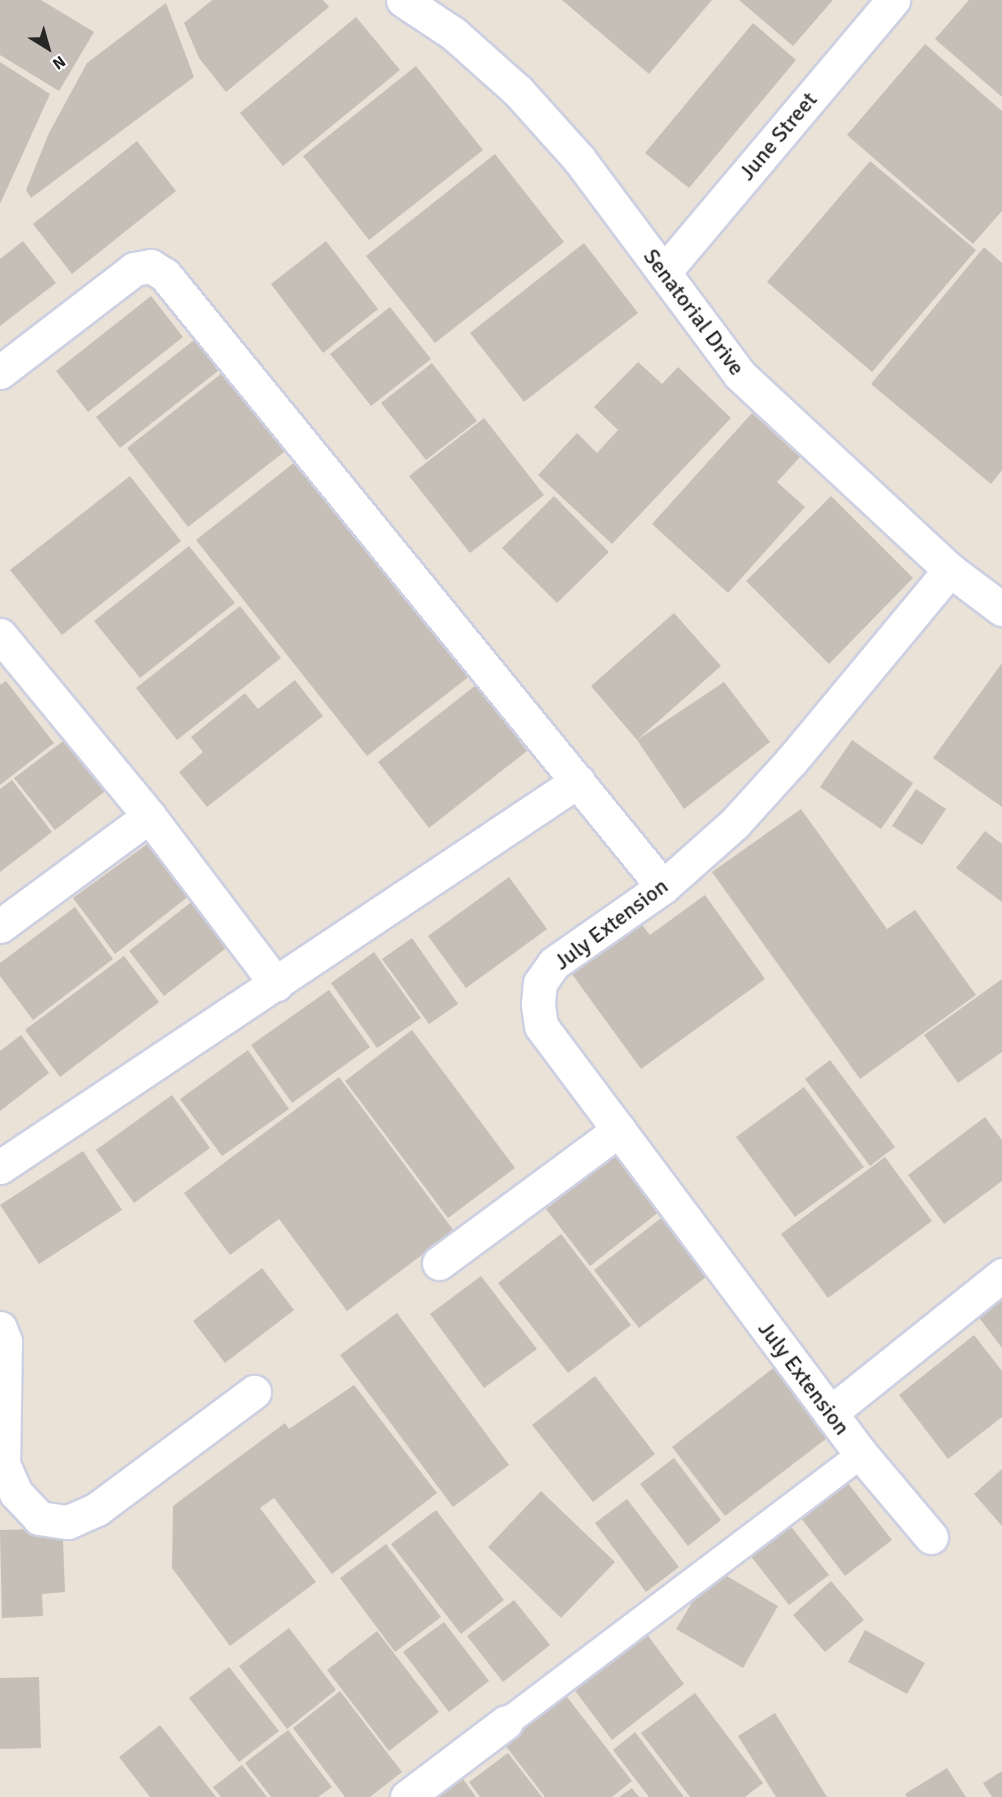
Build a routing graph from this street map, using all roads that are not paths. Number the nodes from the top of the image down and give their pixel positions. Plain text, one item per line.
1 (403, 0) edge
2 (893, 0) edge
3 (664, 272) junction
4 (0, 372) edge
5 (950, 570) junction
6 (998, 597) edge
7 (6, 652) edge
8 (578, 781) junction
9 (149, 816) junction
10 (663, 887) junction
11 (0, 926) edge
12 (276, 984) junction
13 (619, 1130) junction
14 (0, 1167) edge
15 (439, 1263) dead end
16 (1002, 1275) edge
17 (0, 1328) edge
18 (254, 1392) dead end
19 (830, 1413) junction
20 (861, 1454) junction
21 (932, 1537) dead end
22 (506, 1722) joint
23 (407, 1797) edge

1 - 3 street, Senatorial Drive
2 - 3 street, June Street
3 - 5 street, Senatorial Drive
4 - 8 street
5 - 6 street, Senatorial Drive
5 - 10 street, July Extension
7 - 9 street
8 - 10 street
8 - 12 street
9 - 11 street
9 - 12 street
10 - 13 street, July Extension
12 - 14 street
13 - 15 street
13 - 19 street, July Extension
16 - 19 street
17 - 18 street
19 - 20 street, July Extension
20 - 21 street, July Extension
20 - 22 lane, July Extension
22 - 23 street, July Extension

